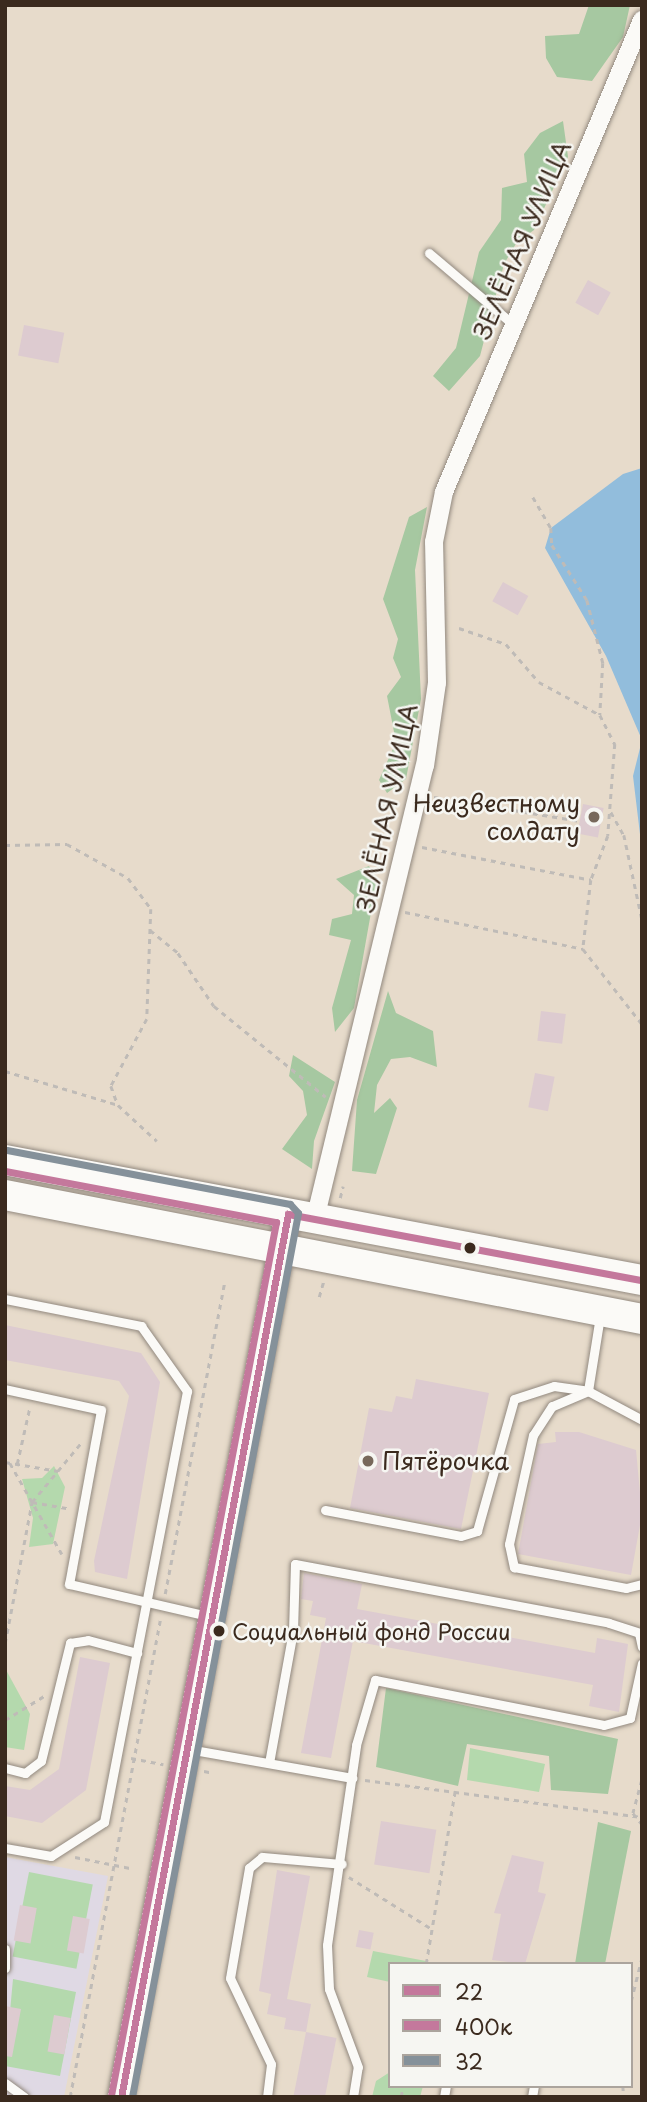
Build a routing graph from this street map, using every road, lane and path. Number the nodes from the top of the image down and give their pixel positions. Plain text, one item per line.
1 (642, 20) edge
2 (429, 253) dead end
3 (514, 324) junction
4 (533, 497) dead end
5 (459, 628) dead end
6 (600, 715) junction
7 (430, 796) dead end
8 (611, 812) junction
9 (580, 821) dead end
10 (5, 845) edge
11 (418, 847) dead end
12 (591, 880) junction
13 (391, 909) junction
14 (642, 919) edge
15 (150, 930) junction
16 (583, 949) junction
17 (642, 1024) edge
18 (5, 1071) edge
19 (118, 1105) junction
20 (342, 1109) junction
21 (157, 1141) dead end
22 (7, 1160) edge
23 (5, 1193) edge
24 (302, 1216) junction
25 (281, 1248) junction
26 (544, 1262) junction
27 (642, 1280) edge
28 (224, 1284) dead end
29 (536, 1297) junction
30 (5, 1299) edge
31 (600, 1311) junction
32 (642, 1319) edge
33 (5, 1390) edge
34 (588, 1391) junction
35 (32, 1395) junction
36 (642, 1420) edge
37 (99, 1421) junction
38 (5, 1462) edge
39 (10, 1463) junction
40 (17, 1464) junction
41 (58, 1471) junction
42 (32, 1502) junction
43 (326, 1510) dead end
44 (82, 1512) junction
45 (71, 1570) junction
46 (642, 1584) edge
47 (147, 1603) junction
48 (163, 1607) junction
49 (212, 1617) junction
50 (5, 1643) edge
51 (642, 1647) edge
52 (137, 1653) junction
53 (642, 1663) edge
54 (55, 1689) junction
55 (5, 1720) edge
56 (187, 1749) junction
57 (269, 1763) junction
58 (5, 1768) edge
59 (352, 1778) junction
60 (642, 1780) edge
61 (455, 1790) junction
62 (633, 1812) junction
63 (642, 1817) edge
64 (642, 1824) edge
65 (5, 1847) edge
66 (60, 1854) junction
67 (115, 1865) junction
68 (130, 1868) dead end
69 (341, 1868) junction
70 (432, 1929) junction
71 (5, 1949) edge
72 (642, 1957) edge
73 (426, 1962) edge
74 (5, 1968) edge
75 (633, 1993) edge
76 (5, 2083) edge
77 (25, 2096) edge
78 (70, 2097) edge
79 (121, 2097) edge
80 (267, 2097) edge
81 (354, 2097) edge

1 - 3 street, ЗЕЛЁНАЯ УЛИЦА
2 - 3 lane
3 - 13 street, ЗЕЛЁНАЯ УЛИЦА
4 - 6 path
5 - 6 path
6 - 8 path
7 - 9 path
8 - 12 path
8 - 14 path
10 - 15 path
11 - 12 path
12 - 16 path
13 - 16 path
13 - 20 street, ЗЕЛЁНАЯ УЛИЦА
15 - 19 path
15 - 20 path
16 - 17 path
18 - 19 path
19 - 21 path
20 - 24 street, ЗЕЛЁНАЯ УЛИЦА
22 - 23 street
22 - 24 main road
23 - 25 main road
24 - 25 main road
24 - 26 main road
25 - 29 main road
25 - 49 main road
26 - 27 main road
26 - 29 street
28 - 48 path
29 - 31 main road
30 - 47 lane
31 - 32 main road
31 - 34 lane
33 - 35 lane
34 - 36 lane
34 - 43 lane
34 - 46 lane
35 - 37 lane
35 - 40 path
37 - 41 path
37 - 44 lane
38 - 39 path
39 - 40 path
39 - 42 path
40 - 41 path
41 - 42 path
42 - 44 path
42 - 45 path
42 - 50 path
44 - 45 lane
45 - 47 lane
47 - 48 lane
47 - 52 lane
48 - 49 lane
48 - 67 path
49 - 56 main road
51 - 57 lane
52 - 54 lane
52 - 66 lane
53 - 59 lane
54 - 55 path
54 - 58 lane
56 - 57 lane
56 - 79 main road
57 - 59 lane
59 - 61 path
59 - 69 lane
60 - 62 path
61 - 62 path
61 - 70 path
62 - 63 path
62 - 64 path
65 - 66 lane
66 - 67 path
67 - 68 path
67 - 78 path
69 - 70 path
69 - 80 lane
69 - 81 lane
70 - 73 path
71 - 74 lane
72 - 75 path
76 - 77 lane

